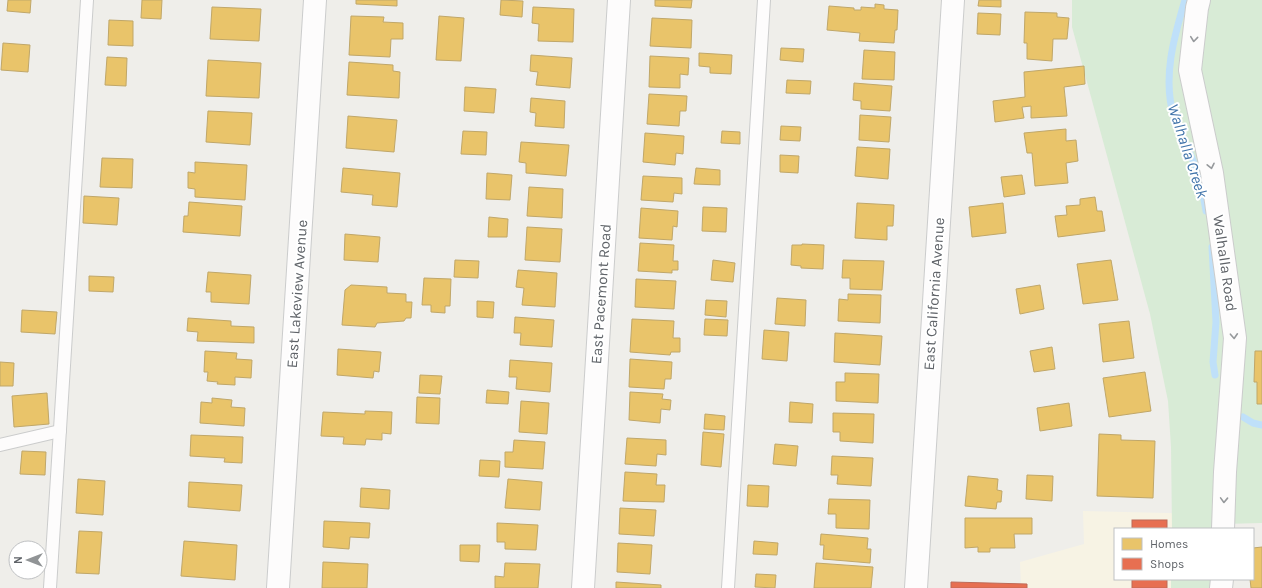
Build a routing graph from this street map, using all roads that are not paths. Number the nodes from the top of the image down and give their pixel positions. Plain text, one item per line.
1 (87, 0) edge
2 (315, 0) edge
3 (619, 0) edge
4 (764, 0) edge
5 (953, 0) edge
6 (1199, 0) edge
7 (60, 431) junction
8 (0, 444) edge
9 (1223, 528) edge
10 (50, 588) edge
11 (278, 588) edge
12 (583, 588) edge
13 (728, 588) edge
14 (916, 588) edge

1 - 7 lane
2 - 11 street, East Lakeview Avenue
3 - 12 street, East Pacemont Road
4 - 13 lane
5 - 14 street, East California Avenue
6 -> 9 street, Walhalla Road
7 - 8 lane
7 - 10 lane

